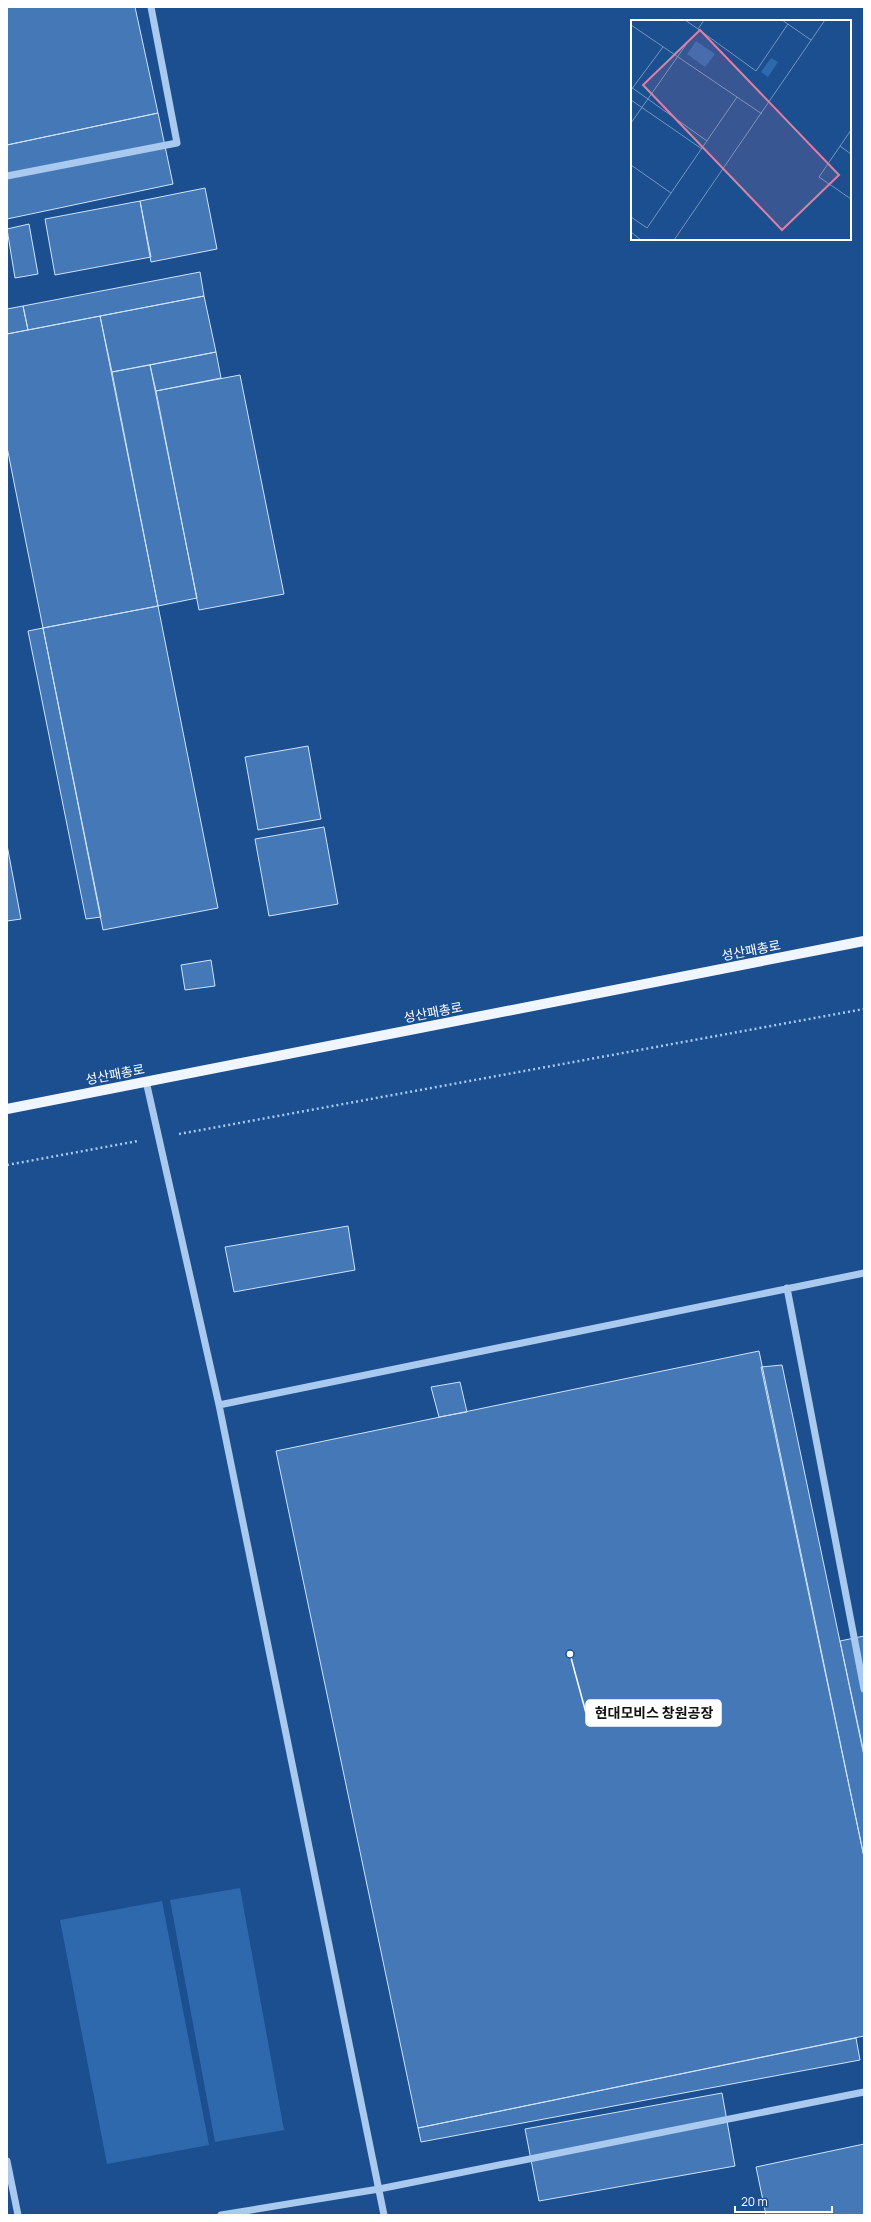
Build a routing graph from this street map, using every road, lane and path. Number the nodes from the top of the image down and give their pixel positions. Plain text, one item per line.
1 (151, 7) edge
2 (7, 176) edge
3 (864, 941) edge
4 (864, 1009) edge
5 (146, 1081) junction
6 (7, 1110) edge
7 (158, 1138) junction
8 (7, 1166) edge
9 (864, 1273) edge
10 (787, 1288) junction
11 (219, 1405) junction
12 (864, 1689) edge
13 (864, 2092) edge
14 (7, 2161) edge
15 (379, 2189) junction
16 (18, 2215) edge
17 (221, 2215) edge
18 (384, 2215) edge

1 - 2 lane
3 - 5 main road, 성산패총로
4 - 7 path
5 - 6 main road, 성산패총로
5 - 7 lane
7 - 8 path
7 - 11 lane
9 - 10 lane
10 - 11 lane
10 - 12 lane
11 - 15 lane
13 - 15 lane
14 - 16 lane
15 - 17 lane
15 - 18 lane

